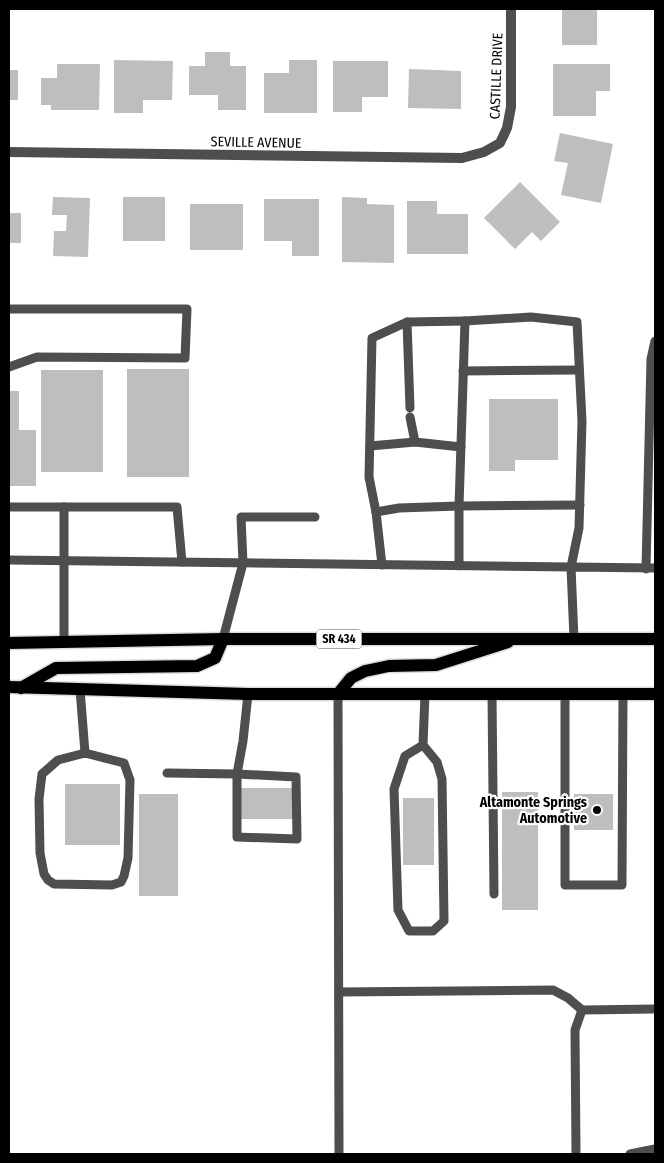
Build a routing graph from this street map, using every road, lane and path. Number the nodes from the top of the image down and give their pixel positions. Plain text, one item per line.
1 (511, 9) edge
2 (500, 143) joint
3 (9, 152) edge
4 (9, 309) edge
5 (465, 320) junction
6 (407, 322) junction
7 (655, 341) edge
8 (653, 359) edge
9 (9, 367) edge
10 (580, 370) junction
11 (463, 371) junction
12 (415, 442) junction
13 (370, 446) junction
14 (460, 447) junction
15 (580, 505) junction
16 (459, 506) junction
17 (9, 507) edge
18 (64, 507) junction
19 (376, 512) junction
20 (315, 517) dead end
21 (9, 560) edge
22 (64, 560) junction
23 (182, 562) junction
24 (243, 563) junction
25 (382, 565) junction
26 (459, 566) junction
27 (571, 568) junction
28 (651, 568) edge
29 (520, 638) junction
30 (574, 638) junction
31 (655, 638) edge
32 (223, 639) junction
33 (64, 642) junction
34 (9, 643) edge
35 (15, 688) edge
36 (80, 689) junction
37 (248, 694) junction
38 (338, 694) junction
39 (425, 694) junction
40 (492, 694) junction
41 (565, 694) junction
42 (623, 694) junction
43 (655, 694) edge
44 (423, 745) junction
45 (85, 753) junction
46 (167, 773) dead end
47 (236, 774) junction
48 (494, 894) dead end
49 (339, 992) junction
50 (655, 1009) edge
51 (582, 1010) junction
52 (655, 1149) edge
53 (339, 1154) edge
54 (576, 1154) edge
55 (630, 1154) edge

1 - 2 street, CASTILLE DRIVE
2 - 3 street, SEVILLE AVENUE
4 - 9 lane
5 - 6 lane
5 - 10 lane
5 - 11 lane
6 - 12 lane
6 - 13 lane
7 - 8 lane
8 - 28 lane
10 - 11 lane
10 - 15 lane
11 - 14 lane
12 - 13 lane
12 - 14 lane
13 - 19 lane
14 - 16 lane
15 - 16 lane
15 - 27 lane
16 - 19 lane
16 - 26 lane
17 - 18 lane
18 - 22 lane
18 - 23 lane
19 - 25 lane
20 - 24 lane
21 - 22 lane
22 - 23 lane
22 - 33 lane
23 - 24 lane
24 - 25 lane
24 - 32 lane
25 - 26 lane
26 - 27 lane
27 - 28 lane
27 - 30 lane
29 - 30 main road, SR 434
29 - 32 main road, SR 434
29 - 38 main road
30 - 31 main road, SR 434
32 - 33 main road, SR 434
32 - 35 main road
33 - 34 main road, SR 434
35 - 36 main road
36 - 37 main road
36 - 45 lane
37 - 38 main road
37 - 47 lane
38 - 39 main road
38 - 49 lane
39 - 40 main road
39 - 44 lane
40 - 41 main road
40 - 48 lane
41 - 42 main road
41 - 42 lane
42 - 43 main road
44 - 44 lane
45 - 45 lane
46 - 47 lane
47 - 47 lane
49 - 51 lane
49 - 53 lane
50 - 51 lane
51 - 54 lane
52 - 55 lane

